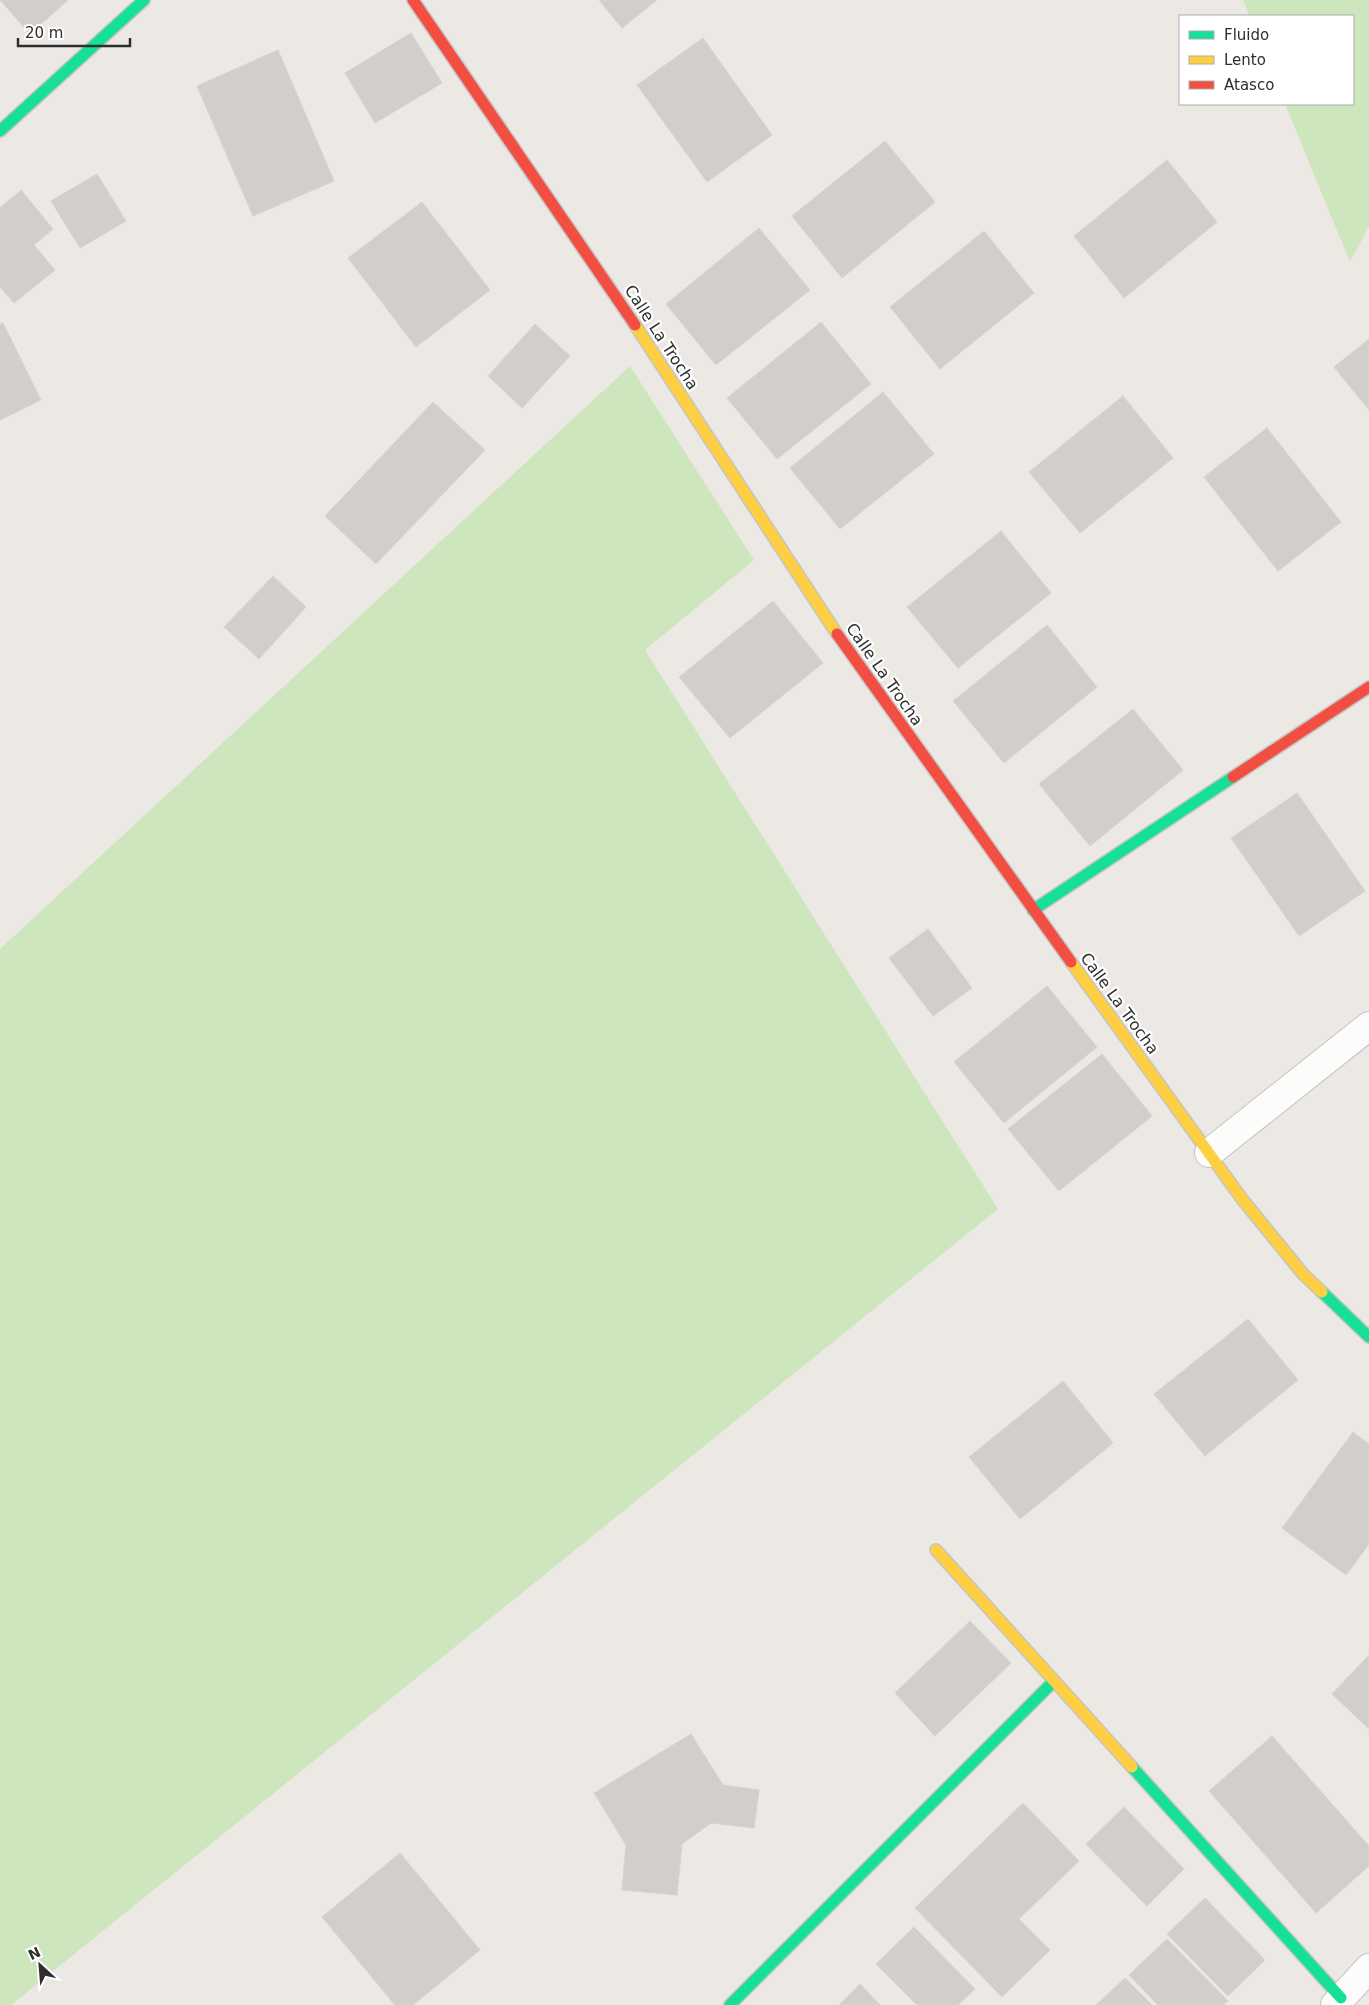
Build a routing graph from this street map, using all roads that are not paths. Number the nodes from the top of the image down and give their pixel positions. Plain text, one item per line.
1 (144, 0) edge
2 (413, 0) edge
3 (0, 131) edge
4 (1369, 687) edge
5 (1033, 910) junction
6 (1369, 1026) edge
7 (1209, 1153) junction
8 (1369, 1337) edge
9 (936, 1550) dead end
10 (1054, 1681) junction
11 (1369, 1968) edge
12 (1338, 2002) edge
13 (730, 2005) edge

1 - 3 street
2 - 5 street, Calle La Trocha
4 - 5 street
5 - 7 street, Calle La Trocha
6 - 7 street
7 - 8 street, Calle La Trocha
9 - 10 street
10 - 12 street
10 - 13 street
11 - 12 street

